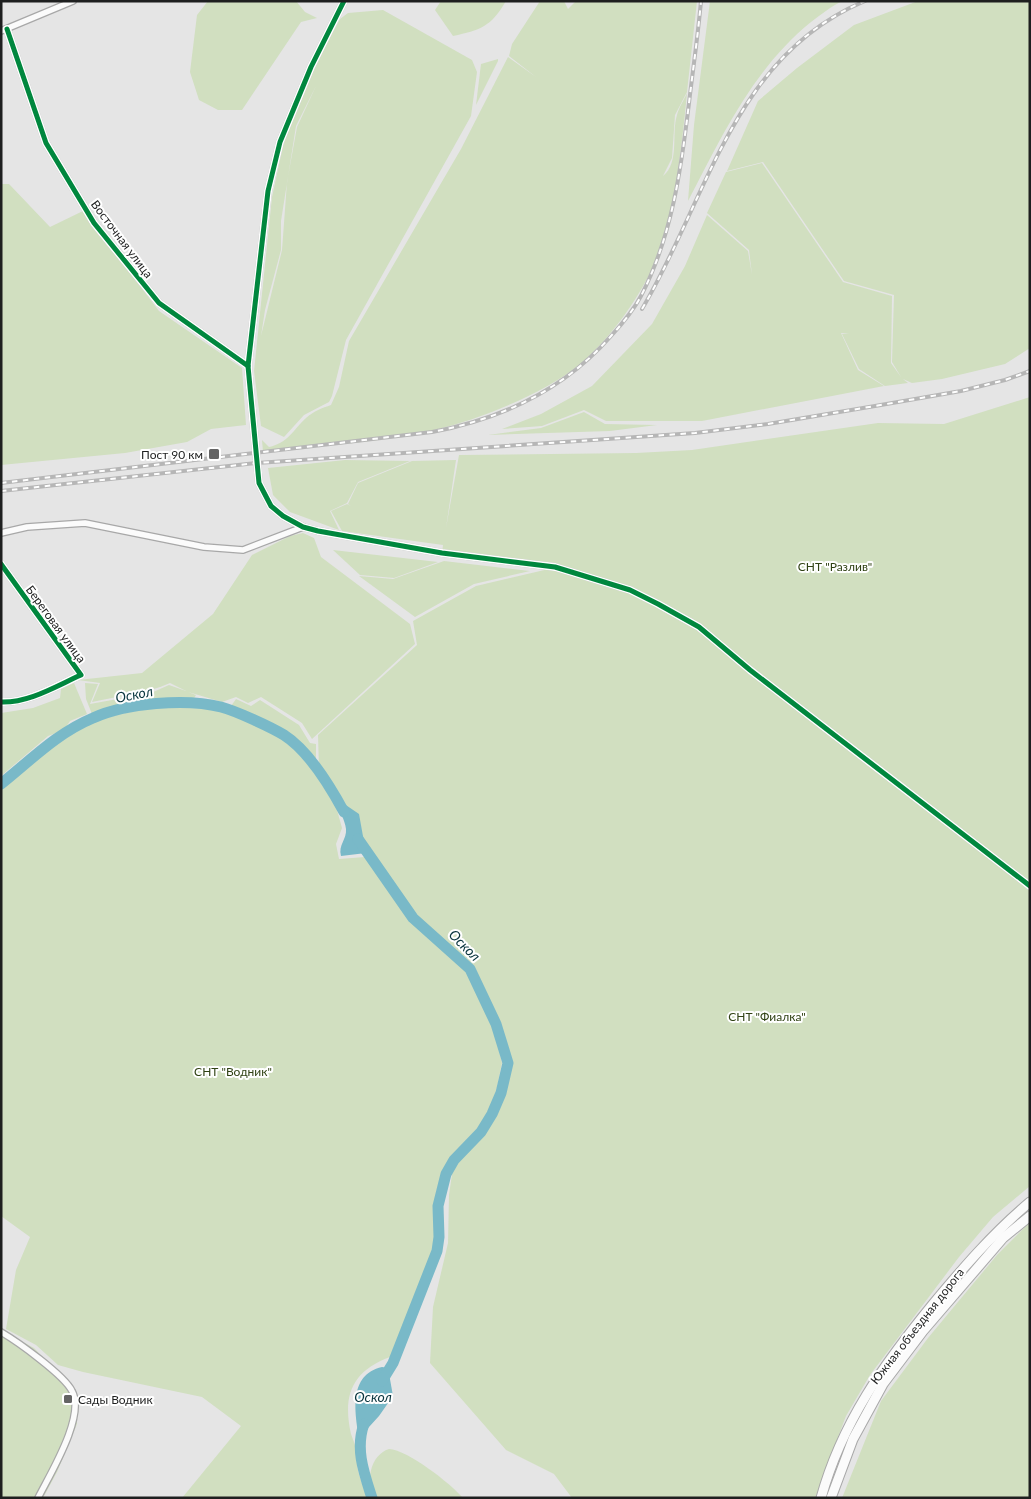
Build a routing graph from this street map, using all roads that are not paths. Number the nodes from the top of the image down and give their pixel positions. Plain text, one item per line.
1 (73, 1) edge
2 (344, 1) edge
3 (4, 30) edge
4 (248, 366) junction
5 (303, 527) junction
6 (1, 532) edge
7 (1, 564) edge
8 (1, 702) edge
9 (1030, 886) edge
10 (1030, 1202) edge
11 (1030, 1216) edge
12 (1, 1332) edge
13 (38, 1498) edge
14 (821, 1498) edge
15 (831, 1498) edge

1 - 3 street
2 - 4 street
3 - 4 street, Восточная улица
4 - 5 street
5 - 6 street
5 - 9 street
7 - 8 street, Береговая улица
10 - 14 main road, Южная объездная дорога
11 - 15 main road, Южная объездная дорога
12 - 13 street

